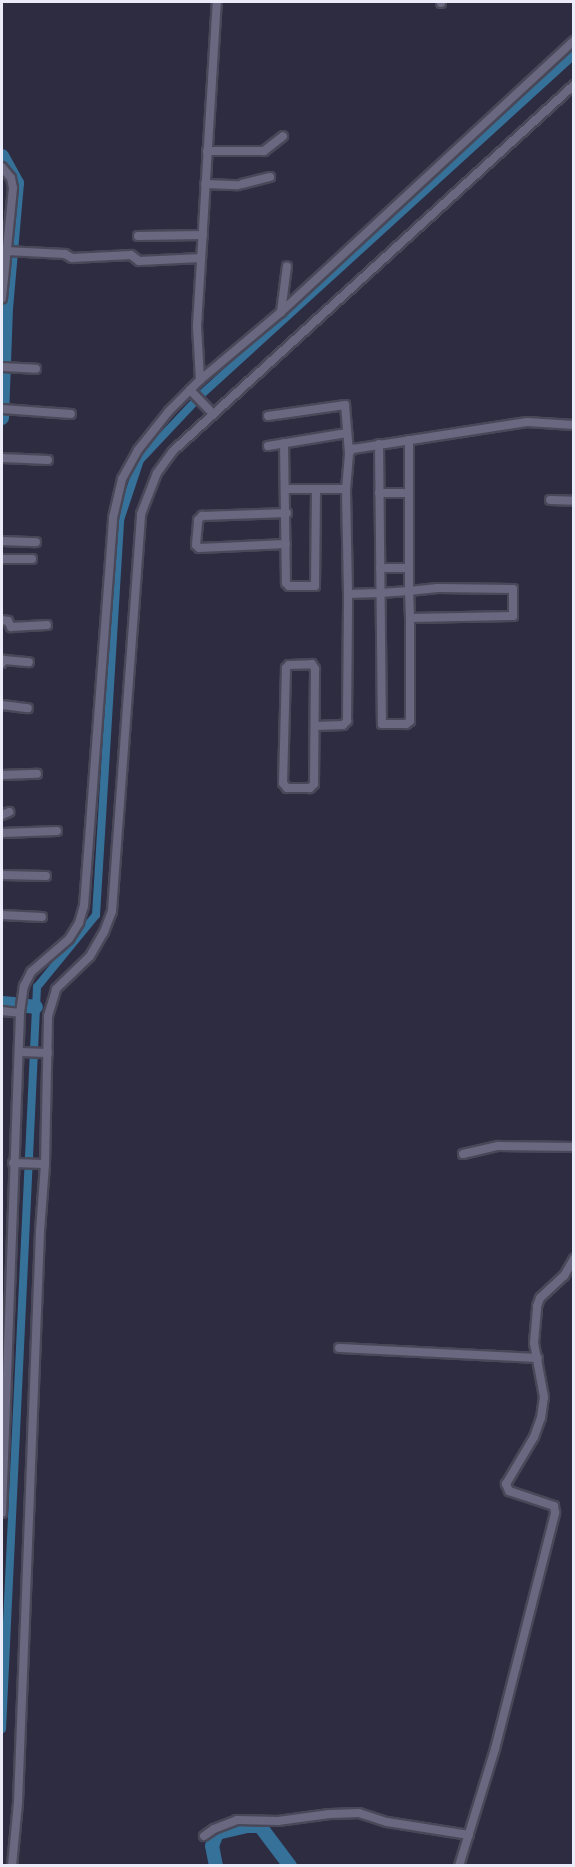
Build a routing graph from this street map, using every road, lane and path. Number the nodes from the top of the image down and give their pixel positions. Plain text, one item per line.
1 (217, 2) edge
2 (573, 41) edge
3 (573, 85) edge
4 (283, 136) dead end
5 (207, 151) junction
6 (2, 167) edge
7 (270, 177) dead end
8 (205, 184) junction
9 (203, 235) junction
10 (138, 237) dead end
11 (8, 251) junction
12 (201, 258) junction
13 (287, 266) dead end
14 (2, 298) edge
15 (281, 312) junction
16 (3, 367) edge
17 (36, 369) dead end
18 (200, 380) junction
19 (191, 392) junction
20 (3, 409) edge
21 (210, 411) junction
22 (71, 414) dead end
23 (268, 416) dead end
24 (573, 424) edge
25 (347, 434) junction
26 (409, 440) junction
27 (284, 443) junction
28 (379, 444) junction
29 (268, 446) dead end
30 (349, 453) junction
31 (2, 458) edge
32 (48, 460) dead end
33 (286, 489) junction
34 (316, 489) junction
35 (346, 489) junction
36 (379, 493) junction
37 (408, 493) junction
38 (550, 500) dead end
39 (573, 501) edge
40 (287, 513) junction
41 (2, 541) edge
42 (36, 542) dead end
43 (286, 544) junction
44 (2, 559) edge
45 (32, 559) dead end
46 (380, 568) junction
47 (409, 568) junction
48 (409, 591) junction
49 (380, 593) junction
50 (348, 594) junction
51 (410, 618) junction
52 (2, 620) edge
53 (47, 625) dead end
54 (29, 662) dead end
55 (2, 663) edge
56 (2, 705) edge
57 (28, 708) dead end
58 (315, 726) junction
59 (37, 774) dead end
60 (2, 775) edge
61 (57, 831) dead end
62 (2, 833) edge
63 (2, 875) edge
64 (46, 876) dead end
65 (2, 915) edge
66 (42, 917) dead end
67 (2, 1011) edge
68 (20, 1013) junction
69 (23, 1053) junction
70 (45, 1053) junction
71 (573, 1147) edge
72 (463, 1154) dead end
73 (15, 1163) junction
74 (43, 1164) junction
75 (573, 1259) edge
76 (339, 1348) dead end
77 (538, 1358) junction
78 (2, 1513) edge
79 (469, 1835) junction
80 (204, 1836) dead end
81 (12, 1866) edge
82 (459, 1866) edge

1 - 5 street
2 - 15 street
3 - 21 street
4 - 5 street
5 - 8 street
6 - 11 street
7 - 8 street
8 - 9 street
9 - 10 street
9 - 12 street
11 - 12 street
11 - 14 street
12 - 18 street
13 - 15 street
15 - 18 street
16 - 17 street
18 - 19 street
19 - 21 street
19 - 68 street
20 - 22 street
21 - 70 street
23 - 25 street
24 - 26 street
25 - 27 street
25 - 30 street
26 - 28 street
26 - 37 street
27 - 29 street
27 - 33 street
28 - 30 street
28 - 36 street
30 - 35 street
31 - 32 street
33 - 34 street
33 - 40 street
34 - 35 street
34 - 43 street
35 - 50 street
36 - 37 street
36 - 46 street
37 - 47 street
38 - 39 street
40 - 43 street
40 - 43 street
41 - 42 street
44 - 45 street
46 - 47 street
46 - 49 street
47 - 48 street
48 - 49 street
48 - 51 street
48 - 51 street
49 - 50 street
49 - 51 street
50 - 58 street
52 - 53 street
54 - 55 street
56 - 57 street
58 - 58 street
59 - 60 street
61 - 62 street
63 - 64 street
65 - 66 street
67 - 68 street
68 - 69 street
69 - 70 street
69 - 73 street
70 - 74 street
71 - 72 street
73 - 74 street
73 - 78 street
74 - 81 street
75 - 77 street
76 - 77 street
77 - 79 street
79 - 80 street
79 - 82 street

